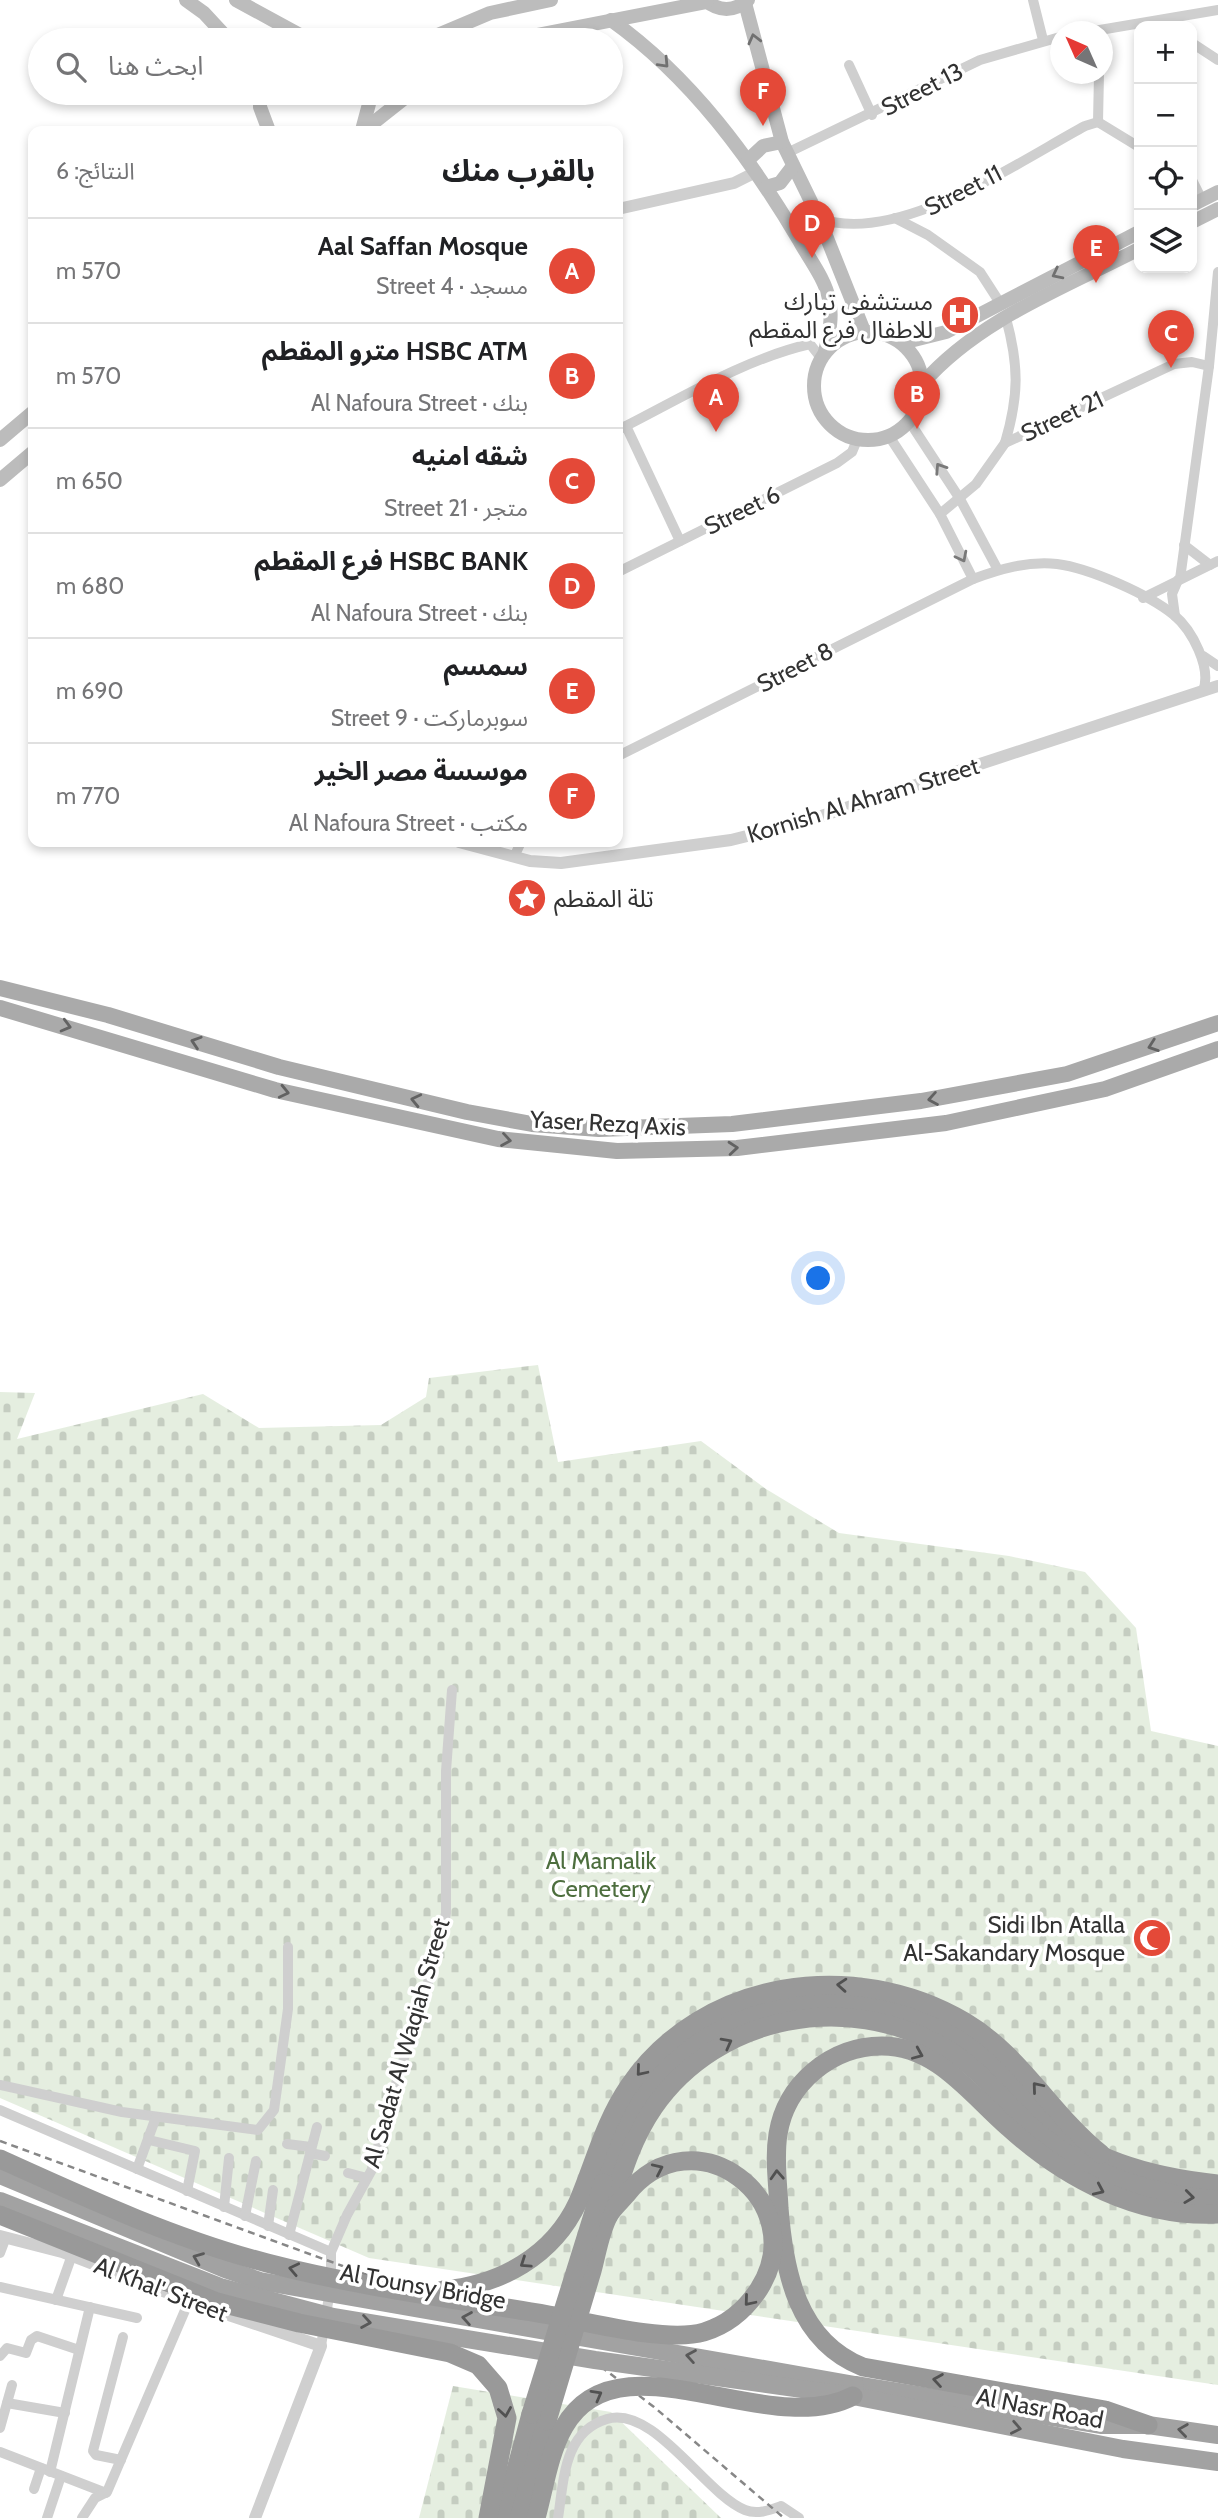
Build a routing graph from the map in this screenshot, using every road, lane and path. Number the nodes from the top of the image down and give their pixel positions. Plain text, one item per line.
1 (186, 0) edge
2 (236, 0) edge
3 (551, 0) edge
4 (1033, 0) edge
5 (706, 1) edge
6 (746, 1) edge
7 (1218, 10) edge
8 (611, 20) junction
9 (1170, 21) edge
10 (1134, 26) edge
11 (218, 28) edge
12 (287, 28) edge
13 (454, 28) edge
14 (571, 28) edge
15 (622, 28) edge
16 (623, 29) edge
17 (1113, 29) edge
18 (1050, 39) edge
19 (1043, 40) junction
20 (1197, 46) edge
21 (1218, 60) edge
22 (849, 65) dead end
23 (1099, 84) edge
24 (261, 105) edge
25 (368, 105) edge
26 (396, 105) edge
27 (872, 114) junction
28 (1098, 122) junction
29 (265, 126) edge
30 (364, 126) edge
31 (368, 126) edge
32 (1134, 144) edge
33 (788, 154) junction
34 (752, 166) junction
35 (766, 187) junction
36 (1218, 192) edge
37 (1197, 203) edge
38 (623, 208) edge
39 (1218, 209) edge
40 (819, 218) junction
41 (895, 218) junction
42 (1197, 220) edge
43 (1134, 235) edge
44 (1134, 252) edge
45 (1218, 272) edge
46 (1000, 303) junction
47 (1006, 318) junction
48 (864, 331) junction
49 (902, 343) junction
50 (823, 355) junction
51 (1209, 366) junction
52 (922, 384) junction
53 (28, 416) edge
54 (909, 421) junction
55 (623, 427) edge
56 (623, 430) edge
57 (889, 436) junction
58 (857, 439) junction
59 (0, 440) edge
60 (1005, 443) junction
61 (28, 456) edge
62 (0, 480) edge
63 (960, 499) junction
64 (940, 514) junction
65 (680, 541) junction
66 (1184, 545) junction
67 (1214, 563) edge
68 (623, 570) edge
69 (998, 570) junction
70 (973, 579) junction
71 (1179, 580) junction
72 (1143, 598) junction
73 (1175, 616) junction
74 (1200, 654) junction
75 (1218, 666) edge
76 (1218, 686) edge
77 (1203, 691) junction
78 (623, 754) edge
79 (477, 847) edge
80 (519, 847) edge
81 (514, 857) junction
82 (0, 988) edge
83 (0, 1009) edge
84 (1218, 1024) edge
85 (1218, 1049) edge
86 (452, 1690) dead end
87 (288, 1947) dead end
88 (0, 2085) edge
89 (0, 2110) edge
90 (156, 2117) junction
91 (317, 2127) dead end
92 (149, 2140) junction
93 (287, 2144) dead end
94 (311, 2150) junction
95 (1101, 2154) junction
96 (325, 2157) dead end
97 (229, 2158) dead end
98 (0, 2159) edge
99 (256, 2161) dead end
100 (137, 2169) junction
101 (348, 2173) dead end
102 (0, 2175) edge
103 (367, 2178) junction
104 (1218, 2184) edge
105 (273, 2190) dead end
106 (187, 2191) junction
107 (1218, 2200) edge
108 (0, 2201) edge
109 (224, 2207) junction
110 (609, 2214) junction
111 (1218, 2214) edge
112 (0, 2215) edge
113 (245, 2216) junction
114 (268, 2226) junction
115 (289, 2235) junction
116 (3, 2236) edge
117 (331, 2252) junction
118 (0, 2253) edge
119 (72, 2255) junction
120 (0, 2287) edge
121 (411, 2290) junction
122 (56, 2300) junction
123 (190, 2301) junction
124 (90, 2307) junction
125 (137, 2318) dead end
126 (123, 2337) dead end
127 (321, 2346) junction
128 (79, 2350) junction
129 (0, 2356) edge
130 (12, 2385) dead end
131 (854, 2391) junction
132 (7, 2403) junction
133 (65, 2413) junction
134 (539, 2417) junction
135 (1148, 2425) junction
136 (0, 2428) edge
137 (1218, 2435) edge
138 (2, 2453) edge
139 (121, 2460) junction
140 (1218, 2462) edge
141 (0, 2466) edge
142 (51, 2472) junction
143 (34, 2489) dead end
144 (106, 2493) junction
145 (47, 2518) edge
146 (82, 2518) edge
147 (255, 2518) edge
148 (488, 2518) edge
149 (503, 2518) edge
150 (519, 2518) edge
151 (536, 2518) edge
152 (558, 2518) edge
153 (799, 2518) edge

1 - 11 main road
2 - 12 main road
3 - 13 main road
4 - 19 street
5 - 6 main road
5 - 8 main road
33 -> 6 main road
7 - 9 street
8 - 14 main road
8 -> 15 main road
10 - 17 street
16 -> 34 main road
18 - 19 street, Street 13
19 - 27 street, Street 13
20 - 21 street
22 - 27 street
23 - 28 street
24 - 29 main road
25 - 30 main road
26 - 31 main road
27 - 33 street, Street 13
28 - 32 street
28 - 41 street, Street 11
33 - 34 main road
33 - 35 main road
33 - 40 main road
34 - 35 main road
34 - 38 street
35 - 50 main road
36 - 37 main road
39 - 42 main road
40 - 41 street, Street 11
40 - 48 main road
41 - 46 street
43 -> 46 main road
44 - 47 main road
45 - 51 street
46 - 49 main road
47 - 52 main road
47 - 60 street
48 - 49 main road
48 - 50 main road
49 - 52 main road
50 - 55 street
50 - 58 main road
51 - 60 street, Street 21
51 - 66 street
52 - 54 main road
53 - 59 main road
54 - 57 main road
63 -> 54 street
56 - 65 street
57 - 58 main road
57 - 64 street
58 - 65 street, Street 6
60 - 63 street, Street 21
61 - 62 main road
63 - 64 street, Street 21
63 - 69 street
64 -> 70 street
65 - 68 street, Street 6
66 - 67 street
66 - 71 street
67 - 71 street
69 - 70 street, Street 8
69 - 72 street, Street 8
70 - 78 street, Street 8
71 - 72 street
71 - 73 street
72 - 73 street, Street 8
73 - 74 street
74 - 75 street
74 - 77 street
76 - 77 street, Kornish Al Ahram Street
77 - 81 street, Kornish Al Ahram Street
79 - 81 street, Kornish Al Ahram Street
80 - 81 street
84 -> 82 main road, Yaser Rezq Axis
83 -> 85 main road, Yaser Rezq Axis
86 - 103 street, Al Sadat Al Waqiah Street
87 - 90 street
88 - 90 street
89 - 100 street
90 - 92 street
91 - 94 street
92 - 100 street
92 - 106 street
93 - 94 street
94 - 96 street
94 - 115 street
95 - 104 highway
95 -> 121 highway, bridge
95 - 134 highway, bridge
97 - 109 street
121 -> 98 highway, bridge
99 - 113 street
100 - 106 street
101 - 103 street
131 -> 102 highway, Al Tounsy Bridge, bridge
103 - 117 street, Al Sadat Al Waqiah Street
105 - 114 street
106 - 109 street
110 -> 107 highway
108 -> 131 highway, Al Tounsy Bridge, bridge
109 - 113 street
110 -> 121 highway, bridge
110 - 134 highway, bridge
135 -> 111 highway
112 -> 148 highway, bridge
113 - 114 street
114 - 115 street
115 - 117 street
116 - 118 street
116 - 119 street, Al Khal' Street
117 - 127 street, Al Sadat Al Waqiah Street
119 - 122 street
119 - 123 street, Al Khal' Street
120 - 122 street, Al Khal' Street
122 - 124 street, Al Khal' Street
123 - 127 street, Al Khal' Street
123 - 139 street
124 - 125 street, Al Khal' Street
124 - 128 street
126 - 139 street
127 - 147 street
128 - 129 street
128 - 133 street
130 - 132 street
131 - 135 highway, Al Nasr Road
131 -> 140 highway, Al Nasr Road
151 -> 131 highway, bridge
132 - 133 street
132 - 136 street
133 - 142 street
134 - 149 highway
134 - 150 highway
137 -> 135 highway, Al Nasr Road
138 - 141 street
138 - 142 street
139 - 144 street
142 - 143 street
142 - 144 street
142 - 145 street
144 - 146 street
152 - 153 street

